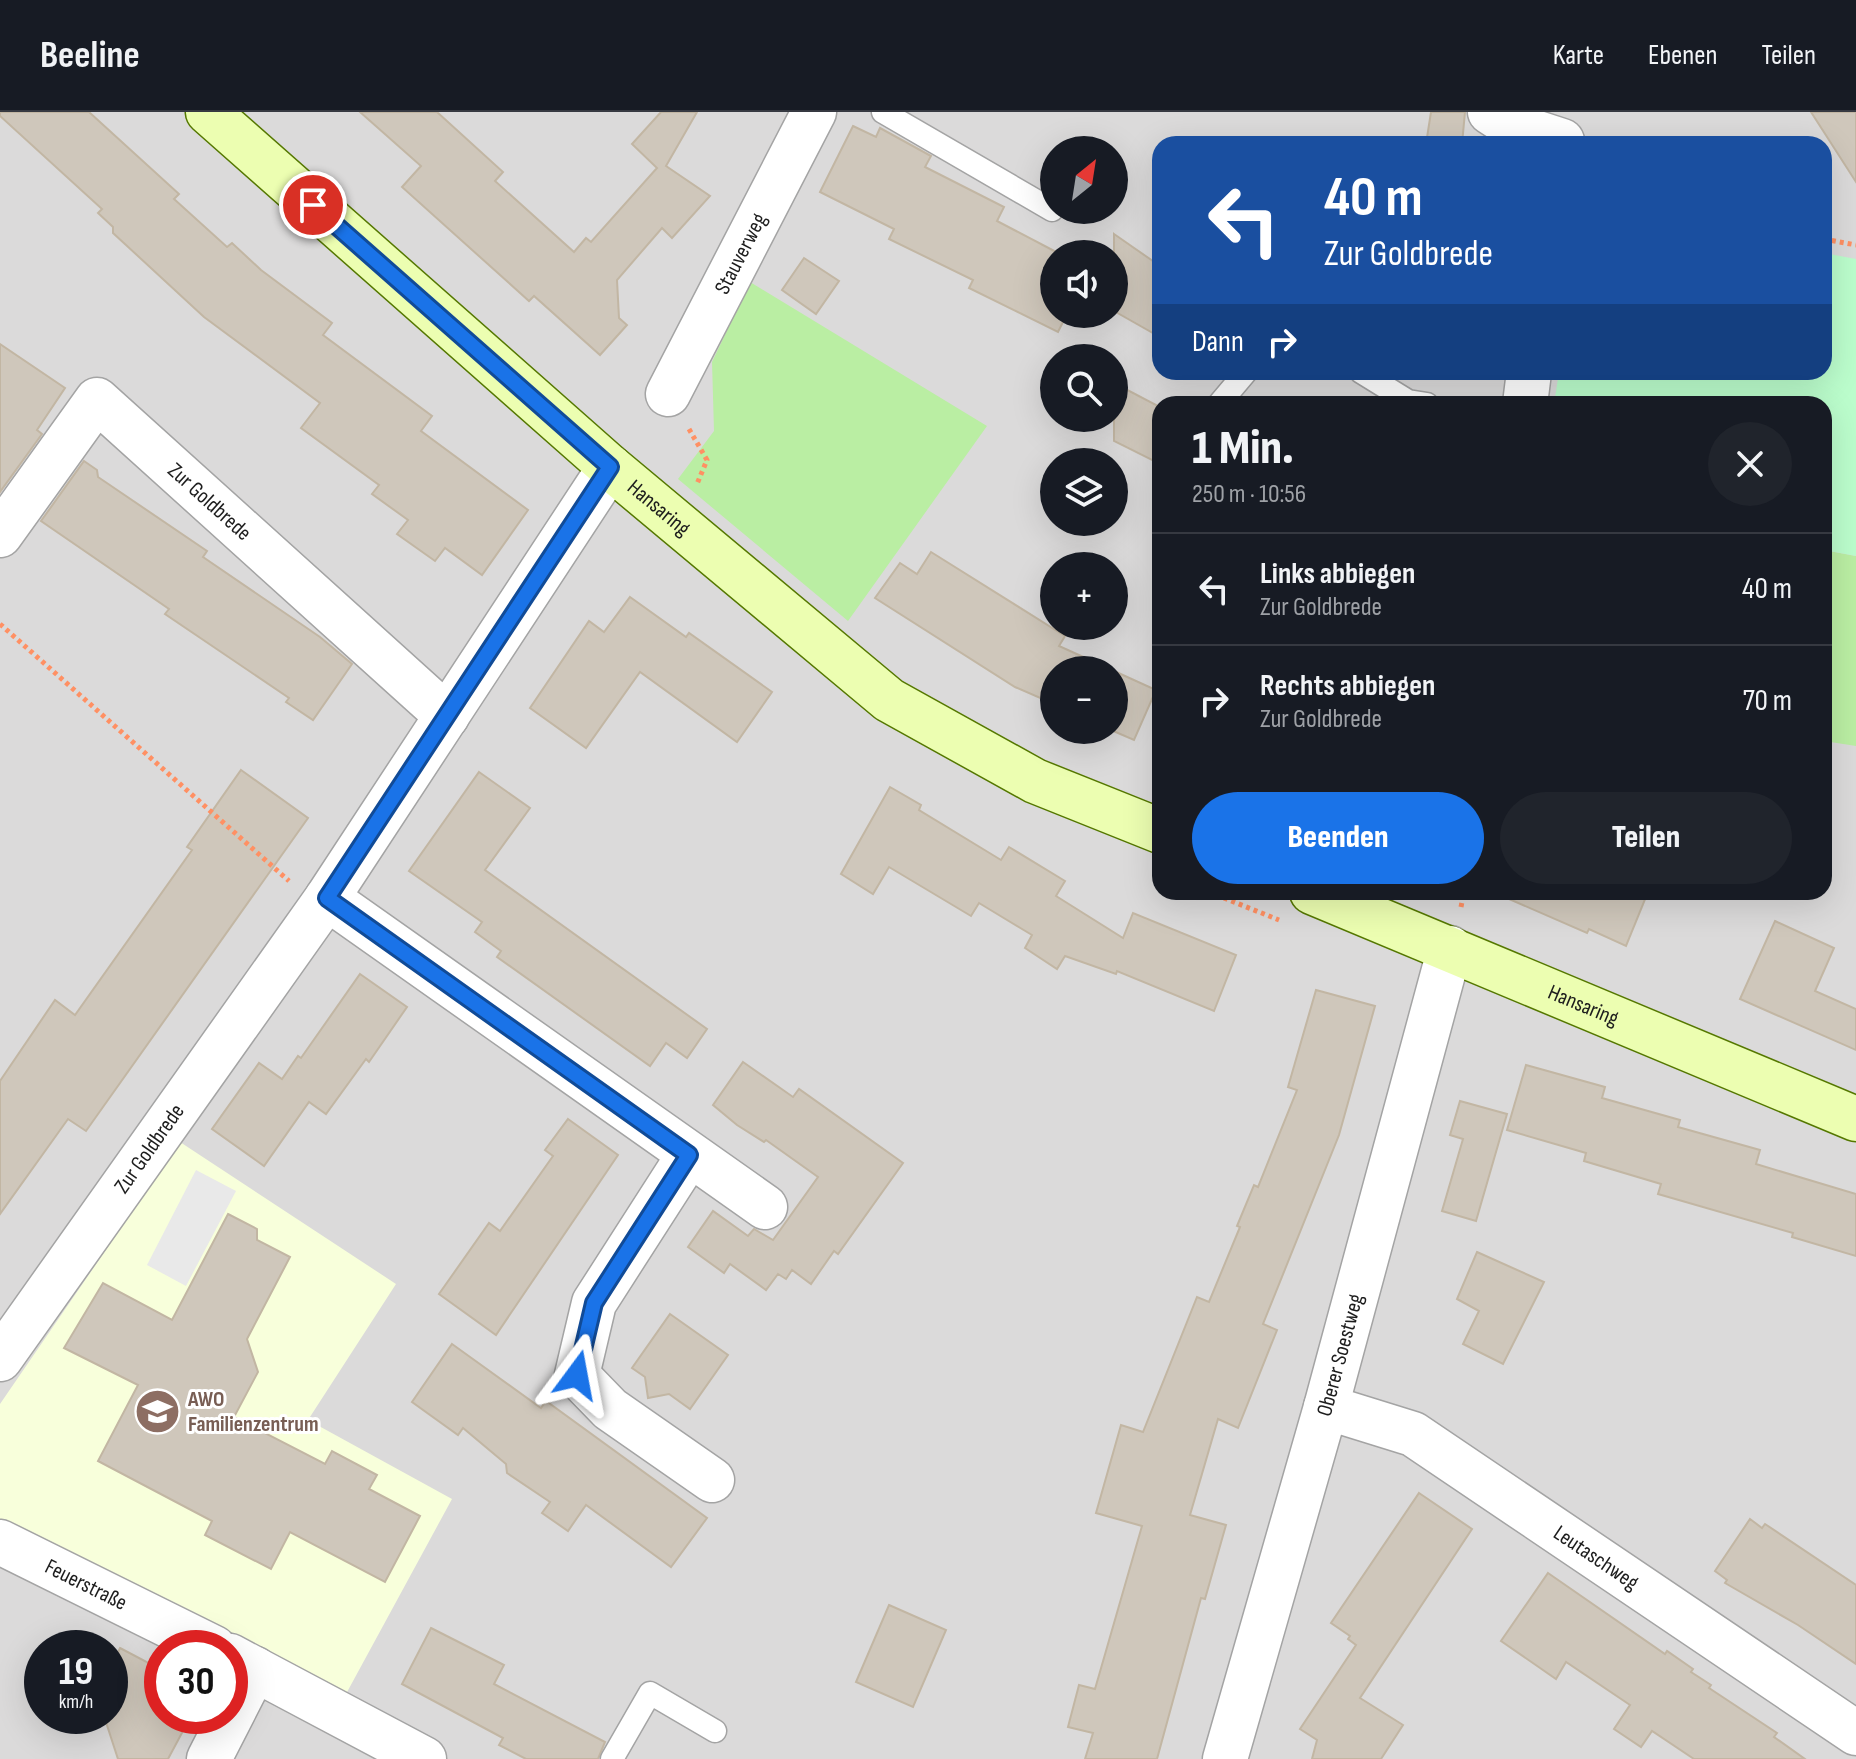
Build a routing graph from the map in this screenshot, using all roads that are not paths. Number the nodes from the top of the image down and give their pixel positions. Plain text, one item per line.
1 (208, 112) edge
2 (814, 112) edge
3 (883, 112) edge
4 (1490, 112) edge
5 (1563, 132) edge
6 (1040, 203) edge
7 (1239, 380) edge
8 (1374, 380) edge
9 (668, 394) road end
10 (1226, 396) edge
11 (1400, 396) edge
12 (610, 467) junction
13 (0, 535) edge
14 (447, 716) junction
15 (1152, 828) edge
16 (327, 898) junction
17 (1332, 900) edge
18 (1450, 948) junction
19 (1856, 1119) edge
20 (689, 1155) junction
21 (765, 1207) dead end
22 (0, 1359) edge
23 (1326, 1407) junction
24 (712, 1480) dead end
25 (0, 1542) edge
26 (178, 1630) edge
27 (248, 1665) edge
28 (715, 1731) dead end
29 (1856, 1733) edge
30 (218, 1734) edge
31 (1856, 1742) edge
32 (209, 1759) edge
33 (424, 1759) edge
34 (612, 1759) edge
35 (1225, 1759) edge
36 (1844, 1759) edge

1 - 12 street, Hansaring
2 - 9 street, Stauverweg
3 - 6 lane
4 - 5 street
7 - 10 lane
8 - 11 lane
12 - 14 street, Zur Goldbrede
12 - 15 street, Hansaring
13 - 14 street, Zur Goldbrede
14 - 16 street, Zur Goldbrede
16 - 20 street
16 - 22 street, Zur Goldbrede
17 - 18 street, Hansaring
18 - 19 street, Hansaring
18 - 23 street, Oberer Soestweg
20 - 21 street
20 - 24 street
23 - 29 street, Leutaschweg
23 - 35 street, Oberer Soestweg
25 - 26 street, Feuerstraße
27 - 33 street
28 - 34 lane
30 - 32 street
31 - 36 street

